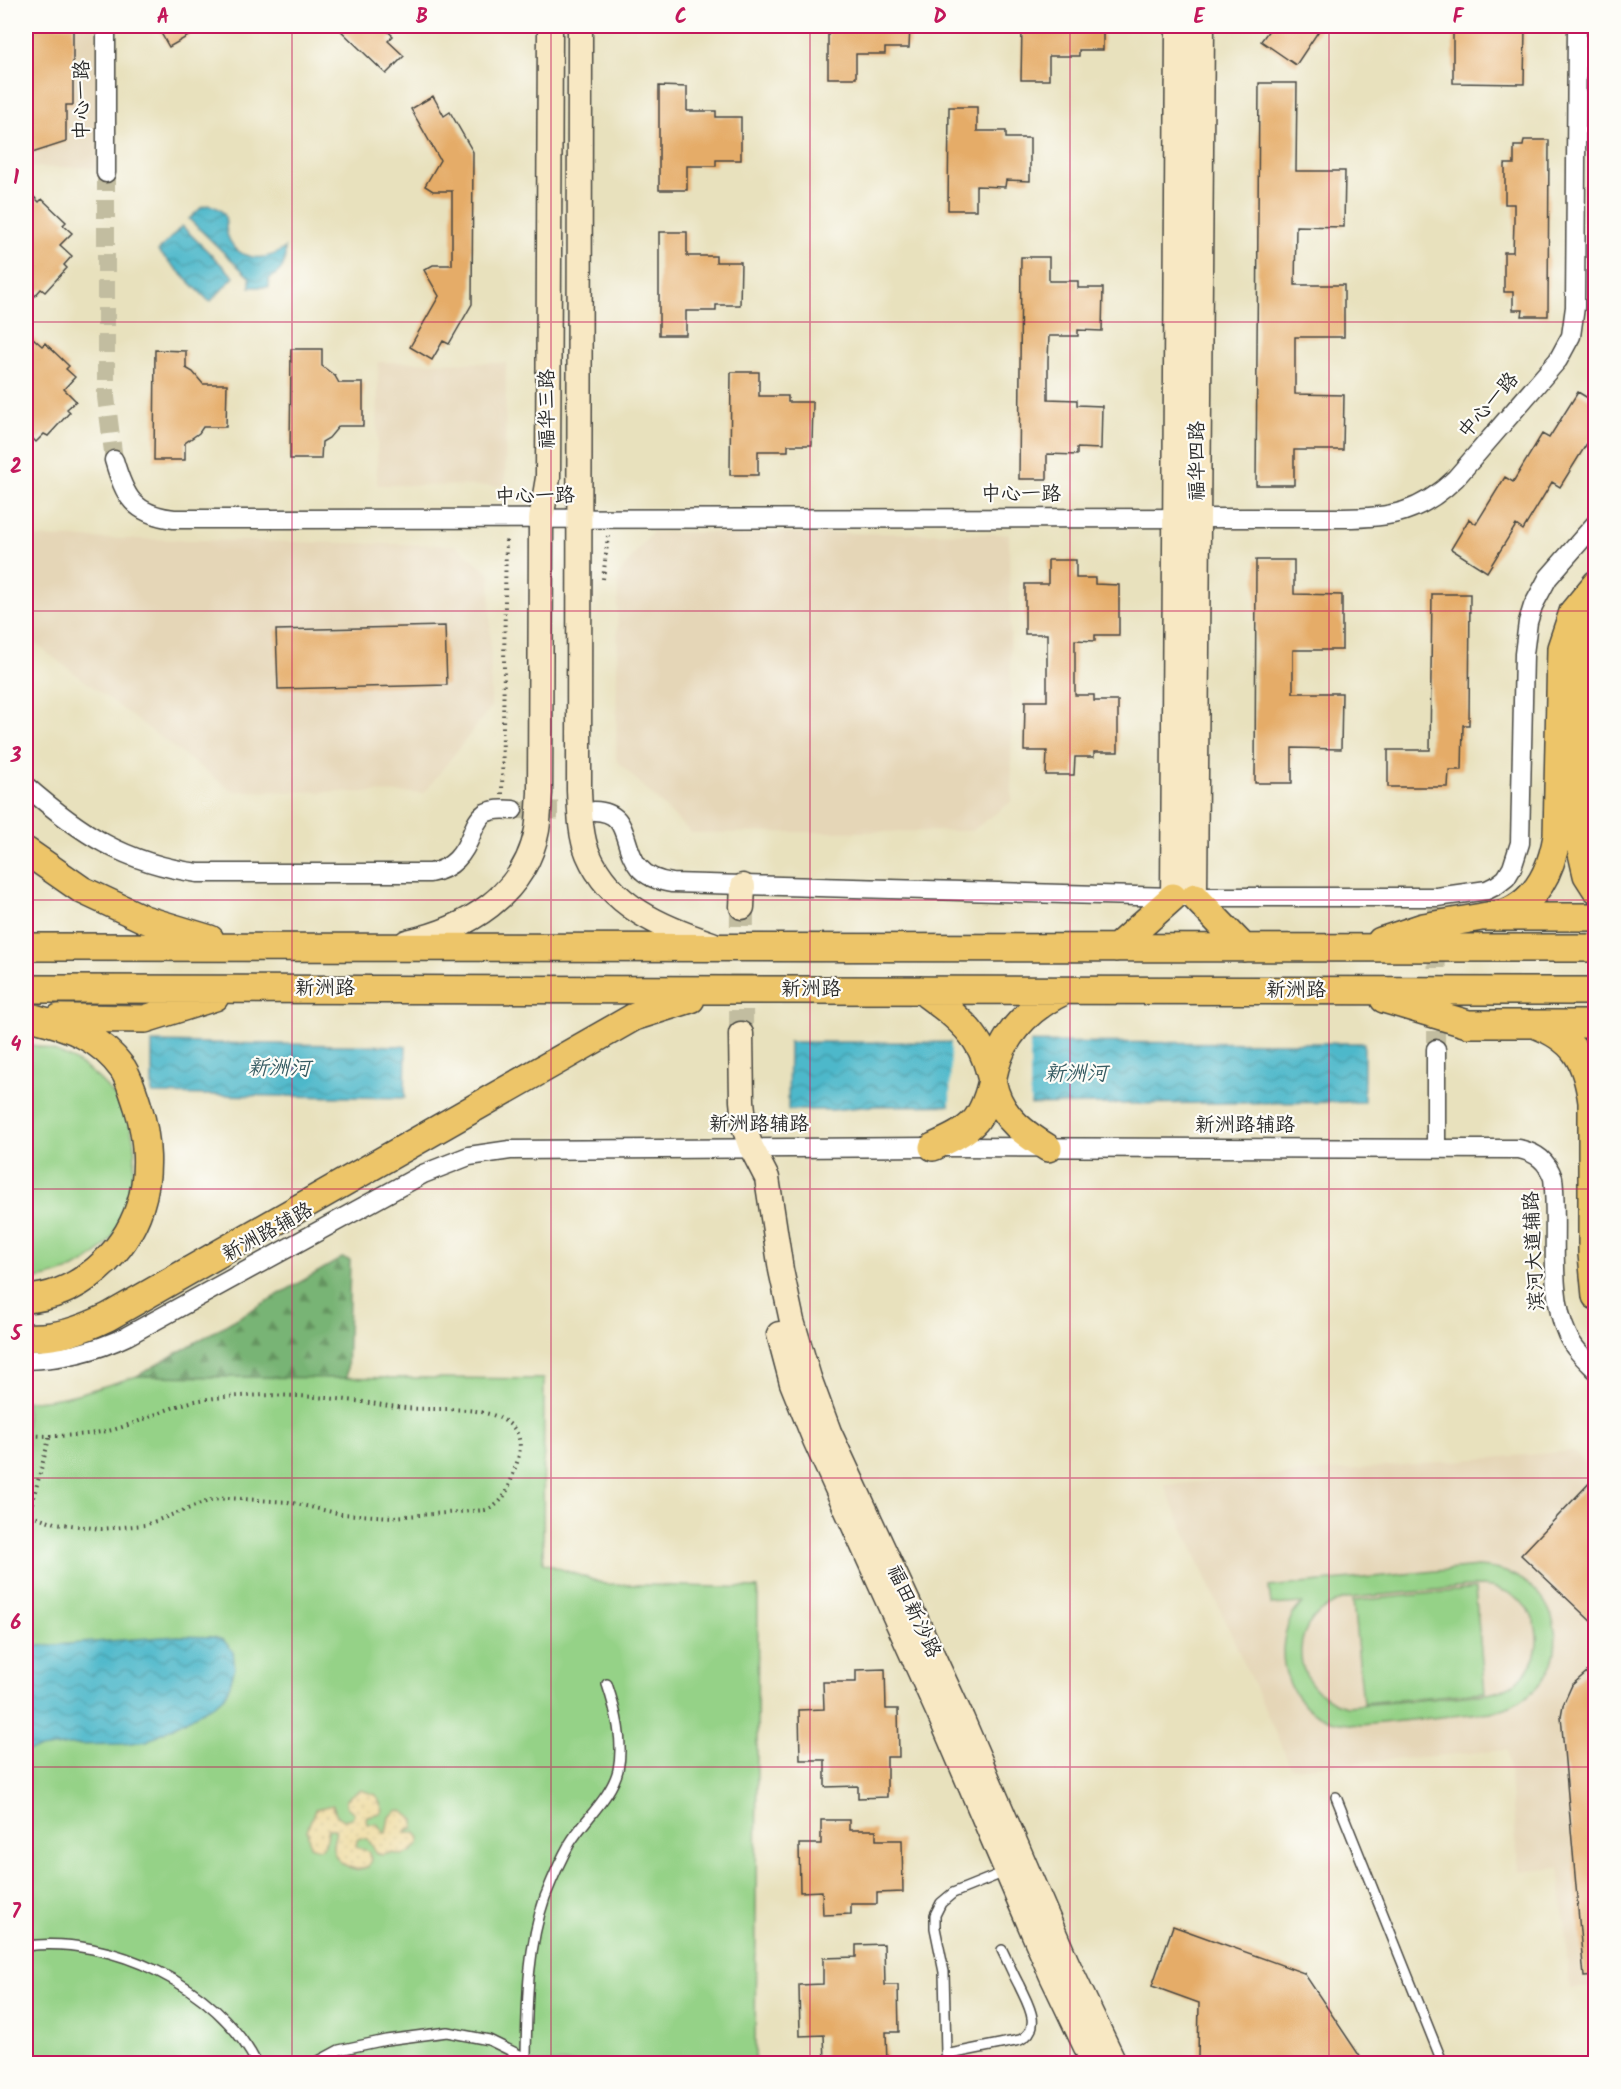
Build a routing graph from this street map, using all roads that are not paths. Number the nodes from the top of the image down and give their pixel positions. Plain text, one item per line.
1 (106, 26) edge
2 (550, 26) edge
3 (580, 26) edge
4 (1178, 26) edge
5 (1202, 26) edge
6 (1576, 26) edge
7 (106, 174) tunnel mouth
8 (114, 460) tunnel mouth
9 (1187, 518) junction
10 (542, 519) junction
11 (580, 519) junction
12 (1596, 523) edge
13 (1596, 584) edge
14 (1596, 622) edge
15 (26, 786) edge
16 (507, 809) tunnel mouth
17 (594, 811) tunnel mouth
18 (26, 851) edge
19 (1596, 889) edge
20 (1184, 897) junction
21 (1482, 917) junction
22 (1596, 917) edge
23 (26, 947) edge
24 (237, 948) junction
25 (384, 948) junction
26 (723, 948) junction
27 (1116, 948) junction
28 (1244, 948) junction
29 (1357, 948) junction
30 (1596, 948) edge
31 (26, 989) edge
32 (239, 989) junction
33 (733, 990) junction
34 (921, 990) junction
35 (1065, 990) junction
36 (1357, 991) junction
37 (1596, 991) edge
38 (30, 1018) edge
39 (1534, 1024) junction
40 (1596, 1024) edge
41 (741, 1034) tunnel mouth
42 (1436, 1049) tunnel mouth
43 (993, 1080) junction
44 (751, 1147) junction
45 (933, 1147) junction
46 (1048, 1148) junction
47 (1436, 1149) junction
48 (1541, 1158) joint
49 (1596, 1296) edge
50 (26, 1299) edge
51 (26, 1337) edge
52 (26, 1360) edge
53 (1596, 1370) edge
54 (606, 1684) dead end
55 (1336, 1797) dead end
56 (1007, 1871) junction
57 (26, 1946) edge
58 (1002, 1950) dead end
59 (526, 2056) junction
60 (1096, 2059) edge
61 (256, 2064) edge
62 (313, 2064) edge
63 (538, 2064) edge
64 (1443, 2064) edge

1 - 7 street, 中心一路
2 - 10 street, 福华三路
3 - 11 street, 福华三路
4 - 9 street, 福华四路
5 - 9 street, 福华四路
6 - 9 street, 中心一路
8 - 10 street, 中心一路
9 - 11 street, 中心一路
9 - 20 street, 福华四路
10 - 11 street, 中心一路
10 - 25 street, 福华三路
11 - 26 street, 福华三路
12 - 20 street
13 - 21 main road
14 - 19 main road
15 - 16 street
17 - 20 street
18 - 24 main road
20 - 27 main road
20 - 28 main road
21 - 22 main road
21 - 29 main road
23 - 24 main road
24 - 25 main road
25 - 26 main road
26 - 27 main road
27 - 28 main road
28 - 29 main road
29 - 30 main road
31 - 32 main road, 新洲路
32 - 33 main road, 新洲路
32 - 38 main road
33 - 34 main road, 新洲路
33 - 51 main road
34 - 35 main road, 新洲路
34 - 43 main road
35 - 36 main road, 新洲路
35 - 43 main road
36 - 37 main road, 新洲路
36 - 39 main road
38 - 50 main road
39 - 40 main road
39 - 49 main road
41 - 44 street, 福田新沙路
42 - 47 street
43 - 45 main road
43 - 46 main road
44 - 45 street, 新洲路辅路
44 - 52 street, 新洲路辅路
44 - 56 street, 福田新沙路
44 - 60 street, 福田新沙路
45 - 46 street, 新洲路辅路
46 - 47 street, 新洲路辅路
47 - 48 street, 新洲路辅路
48 - 53 street, 滨河大道辅路
54 - 59 lane
55 - 64 lane
56 - 58 lane
56 - 60 street, 福田新沙路
57 - 61 lane
59 - 62 lane
59 - 63 lane

